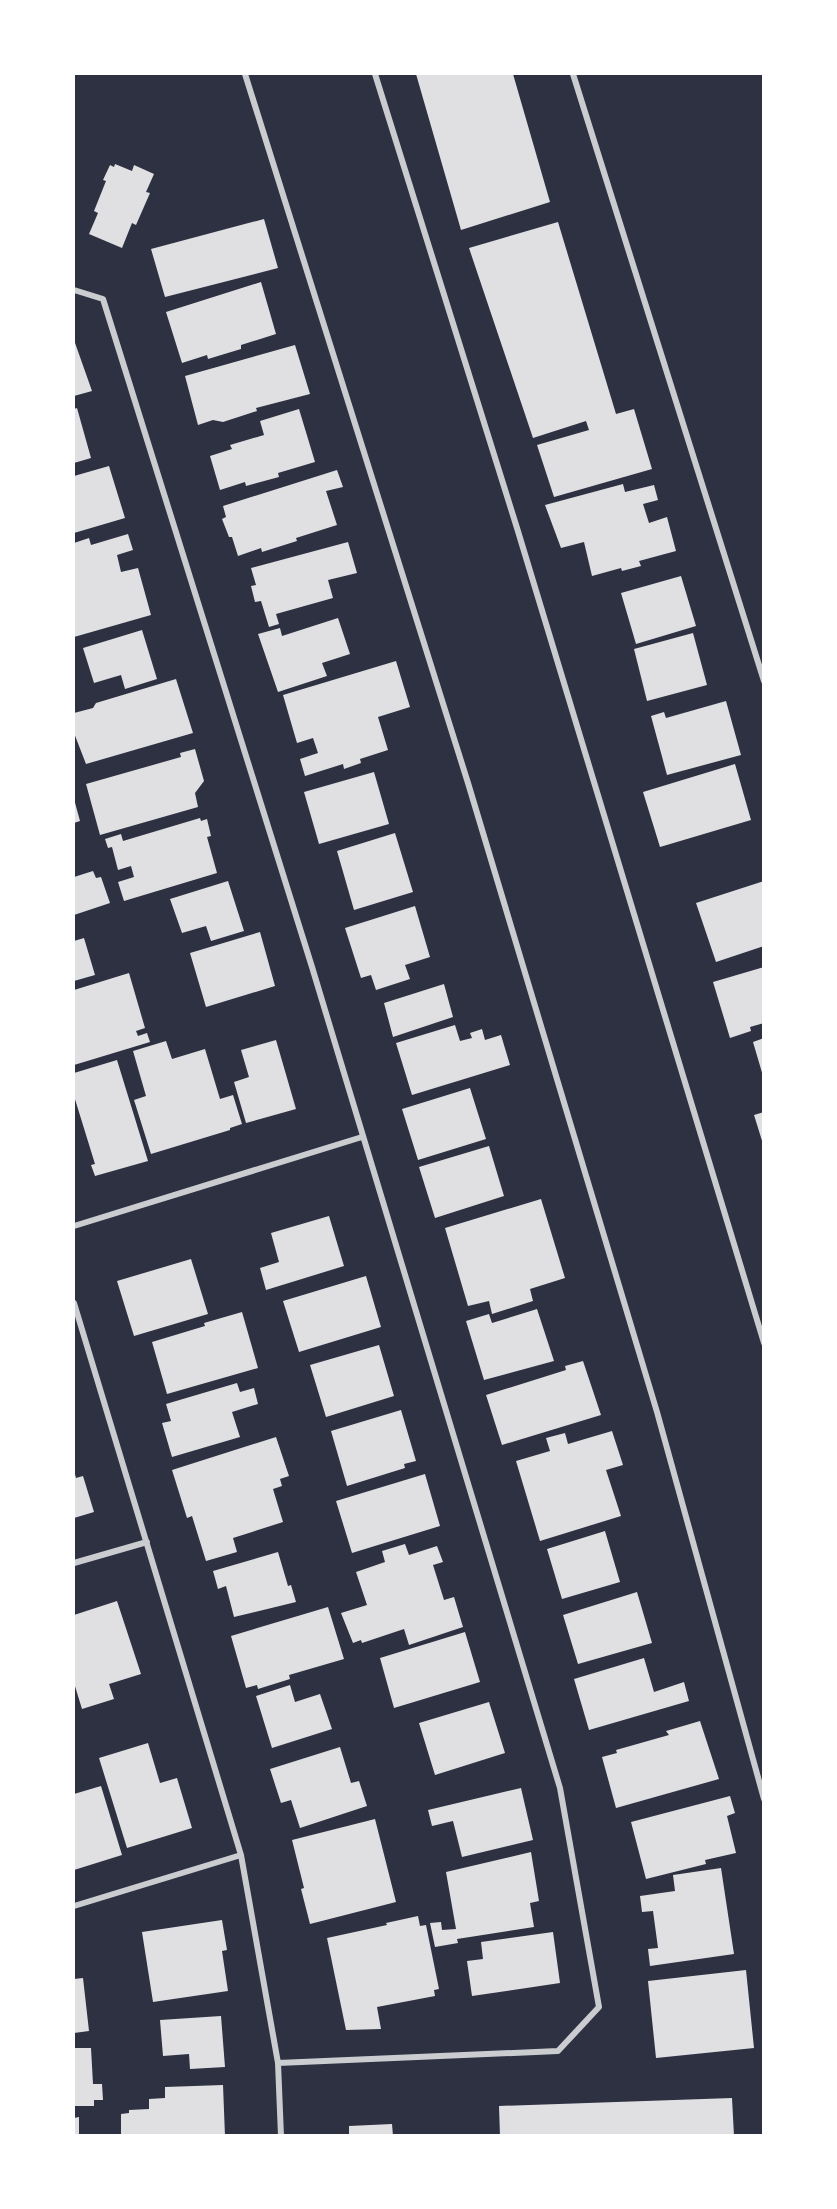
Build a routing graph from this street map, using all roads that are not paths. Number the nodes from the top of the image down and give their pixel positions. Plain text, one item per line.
1 (245, 74) edge
2 (375, 74) edge
3 (573, 74) edge
4 (74, 290) edge
5 (764, 681) edge
6 (362, 1137) junction
7 (74, 1226) edge
8 (74, 1303) edge
9 (764, 1343) edge
10 (147, 1542) junction
11 (74, 1563) edge
12 (764, 1799) edge
13 (241, 1855) junction
14 (74, 1906) edge
15 (278, 2063) junction
16 (281, 2136) edge

1 - 12 street
2 - 9 street
3 - 5 street
4 - 6 street
6 - 7 street
6 - 15 street
8 - 10 street
10 - 11 street
10 - 13 street
13 - 14 street
13 - 15 street
15 - 16 street

